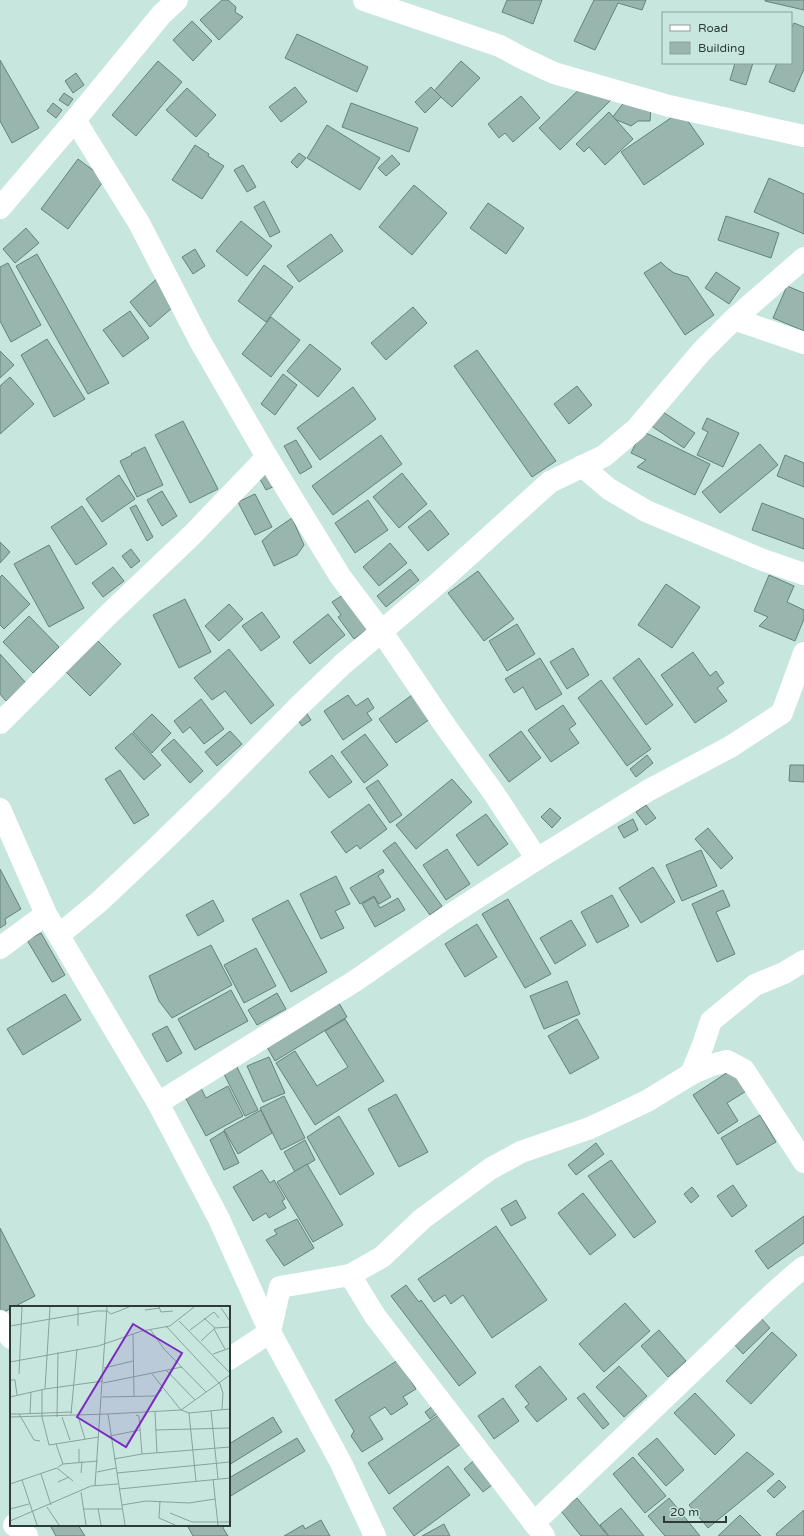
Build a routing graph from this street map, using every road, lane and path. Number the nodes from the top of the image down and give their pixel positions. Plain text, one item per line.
1 (177, 0) edge
2 (364, 0) edge
3 (75, 120) junction
4 (804, 136) edge
5 (0, 208) edge
6 (804, 258) edge
7 (734, 319) junction
8 (804, 343) edge
9 (267, 457) junction
10 (582, 466) junction
11 (804, 574) edge
12 (382, 632) junction
13 (804, 653) edge
14 (0, 723) edge
15 (0, 809) edge
16 (537, 859) junction
17 (46, 914) junction
18 (59, 935) junction
19 (0, 948) edge
20 (804, 961) edge
21 (691, 1074) junction
22 (158, 1103) junction
23 (804, 1162) edge
24 (804, 1267) edge
25 (350, 1275) junction
26 (0, 1321) edge
27 (270, 1332) junction
28 (10, 1336) edge
29 (230, 1358) edge
30 (16, 1526) edge
31 (539, 1530) edge
32 (27, 1536) edge
33 (375, 1536) edge

1 - 3 street
2 - 4 street
3 - 5 street
3 - 9 street
6 - 7 street
7 - 8 street
7 - 10 street
9 - 12 street
9 - 14 street
10 - 11 street
10 - 12 street
12 - 16 street
12 - 18 street
13 - 16 street
15 - 17 street
16 - 22 street
17 - 18 street
17 - 19 street
18 - 22 street
20 - 21 street
21 - 23 street
21 - 25 street
22 - 27 street
24 - 31 street
25 - 27 street
25 - 31 street
26 - 28 street
27 - 29 street
27 - 33 street
30 - 32 street

